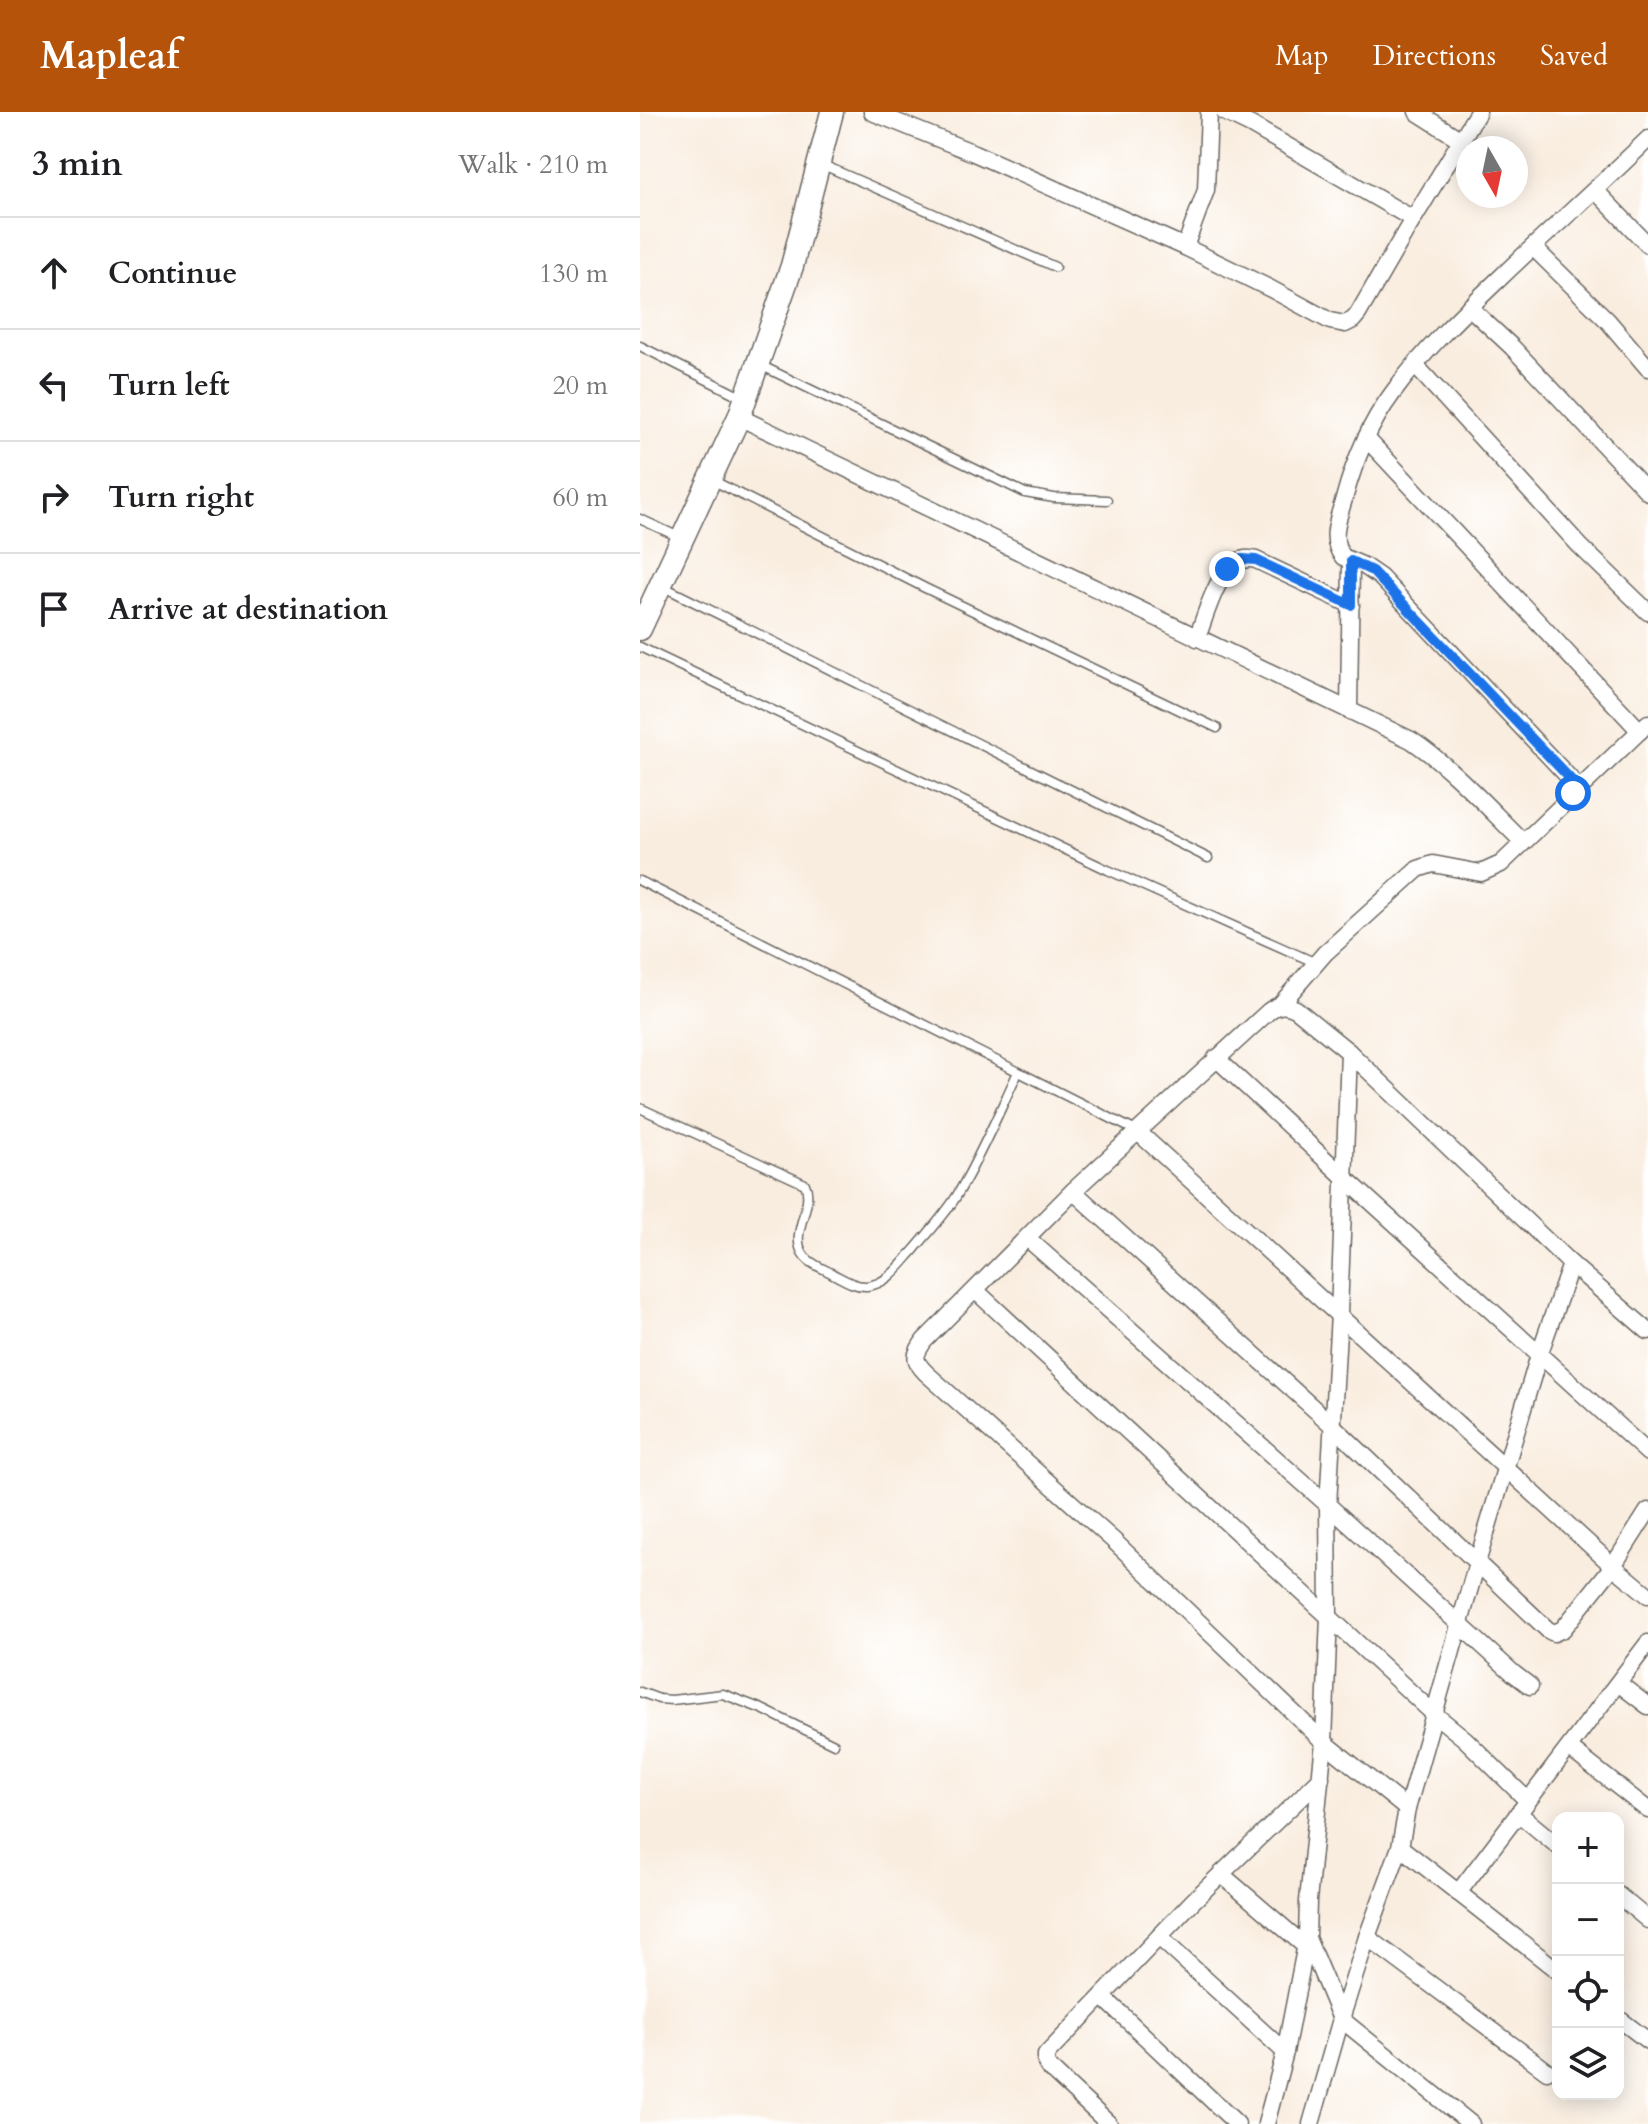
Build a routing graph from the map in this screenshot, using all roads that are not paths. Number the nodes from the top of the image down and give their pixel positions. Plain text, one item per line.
1 (832, 112) edge
2 (872, 112) edge
3 (1209, 112) edge
4 (1224, 112) edge
5 (1417, 112) edge
6 (1478, 112) edge
7 (1463, 136) edge
8 (1456, 137) edge
9 (1648, 139) edge
10 (1456, 148) edge
11 (819, 163) junction
12 (1595, 190) junction
13 (1413, 219) junction
14 (1648, 245) edge
15 (1185, 247) junction
16 (1533, 247) junction
17 (1055, 267) dead end
18 (1469, 307) junction
19 (640, 346) edge
20 (758, 364) junction
21 (1415, 365) junction
22 (1648, 368) edge
23 (743, 408) junction
24 (1366, 438) junction
25 (710, 480) junction
26 (1648, 492) edge
27 (1107, 500) dead end
28 (640, 519) edge
29 (682, 539) junction
30 (1351, 561) junction
31 (661, 586) junction
32 (1351, 605) junction
33 (1648, 612) edge
34 (640, 629) edge
35 (1197, 638) junction
36 (640, 647) edge
37 (1349, 711) junction
38 (1644, 727) edge
39 (1217, 728) dead end
40 (1579, 788) junction
41 (1523, 842) junction
42 (1208, 858) dead end
43 (640, 881) edge
44 (1316, 963) junction
45 (1280, 1005) junction
46 (1349, 1052) junction
47 (1216, 1058) junction
48 (1018, 1072) junction
49 (640, 1108) edge
50 (1138, 1132) junction
51 (1343, 1176) junction
52 (1073, 1191) junction
53 (1027, 1238) junction
54 (1571, 1264) junction
55 (975, 1290) junction
56 (1339, 1314) junction
57 (1648, 1331) edge
58 (1539, 1355) junction
59 (1333, 1426) junction
60 (1648, 1453) edge
61 (1505, 1468) junction
62 (1328, 1505) junction
63 (1648, 1511) edge
64 (1477, 1563) junction
65 (1613, 1566) junction
66 (1648, 1595) edge
67 (1329, 1616) junction
68 (1460, 1625) junction
69 (1648, 1643) edge
70 (1618, 1683) junction
71 (1530, 1686) dead end
72 (640, 1692) edge
73 (1648, 1706) edge
74 (1433, 1713) junction
75 (1324, 1742) junction
76 (834, 1744) dead end
77 (1569, 1748) junction
78 (1321, 1778) junction
79 (1523, 1807) junction
80 (1407, 1809) junction
81 (1648, 1810) edge
82 (1552, 1839) edge
83 (1400, 1847) junction
84 (1221, 1874) junction
85 (1458, 1893) junction
86 (1624, 1900) edge
87 (1648, 1920) edge
88 (1159, 1937) junction
89 (1367, 1937) junction
90 (1306, 1942) junction
91 (1552, 1966) edge
92 (1103, 1997) junction
93 (1341, 2019) junction
94 (1624, 2023) edge
95 (1648, 2041) edge
96 (1285, 2052) junction
97 (1547, 2071) dead end
98 (1109, 2124) edge
99 (1237, 2124) edge
100 (1266, 2124) edge
101 (1311, 2124) edge
102 (1471, 2124) edge

1 - 11 main road
2 - 15 street
3 - 15 street
4 - 13 street
5 - 8 street
6 - 7 street
9 - 12 street
10 - 13 street
11 - 17 lane
11 - 20 main road
12 - 14 street
12 - 16 street
13 - 15 street
16 - 18 street
16 - 22 street
18 - 21 street
18 - 26 street
19 - 23 lane
20 - 23 main road
20 - 27 lane
21 - 24 street
21 - 33 street
23 - 25 main road
23 - 35 street
24 - 30 street
24 - 38 street
25 - 29 main road
25 - 39 lane
28 - 29 lane
29 - 31 main road
30 - 32 street
30 - 40 street
31 - 34 main road
31 - 42 lane
32 - 35 street
32 - 37 street
35 - 37 street
36 - 44 lane
37 - 41 street
38 - 40 street
40 - 41 street
41 - 44 street
43 - 48 lane
44 - 45 street
45 - 46 street
45 - 47 street
46 - 51 street
46 - 54 street
47 - 50 street
47 - 51 street
48 - 49 lane
48 - 50 lane
50 - 52 street
50 - 56 street
51 - 56 street
51 - 58 street
52 - 53 street
52 - 59 street
53 - 55 street
53 - 62 street
54 - 57 street
54 - 58 street
55 - 67 street
55 - 75 street
56 - 59 street
56 - 61 street
58 - 60 street
58 - 61 street
59 - 62 street
59 - 64 street
61 - 64 street
61 - 65 street
62 - 67 street
62 - 68 street
63 - 65 street
64 - 65 street
64 - 68 street
65 - 66 street
67 - 74 street
67 - 75 street
68 - 71 street
68 - 74 street
69 - 70 street
70 - 73 street
70 - 77 street
72 - 76 lane
74 - 79 street
74 - 80 street
75 - 78 street
75 - 80 street
77 - 79 street
77 - 81 street
78 - 84 street
78 - 90 street
79 - 82 street
79 - 85 street
80 - 83 street
83 - 85 street
83 - 89 street
84 - 88 street
84 - 90 street
85 - 91 street
86 - 87 street
88 - 92 street
88 - 96 street
89 - 93 street
89 - 97 street
90 - 93 street
90 - 96 street
92 - 98 street
92 - 99 street
93 - 101 street
93 - 102 street
94 - 95 street
96 - 100 street

